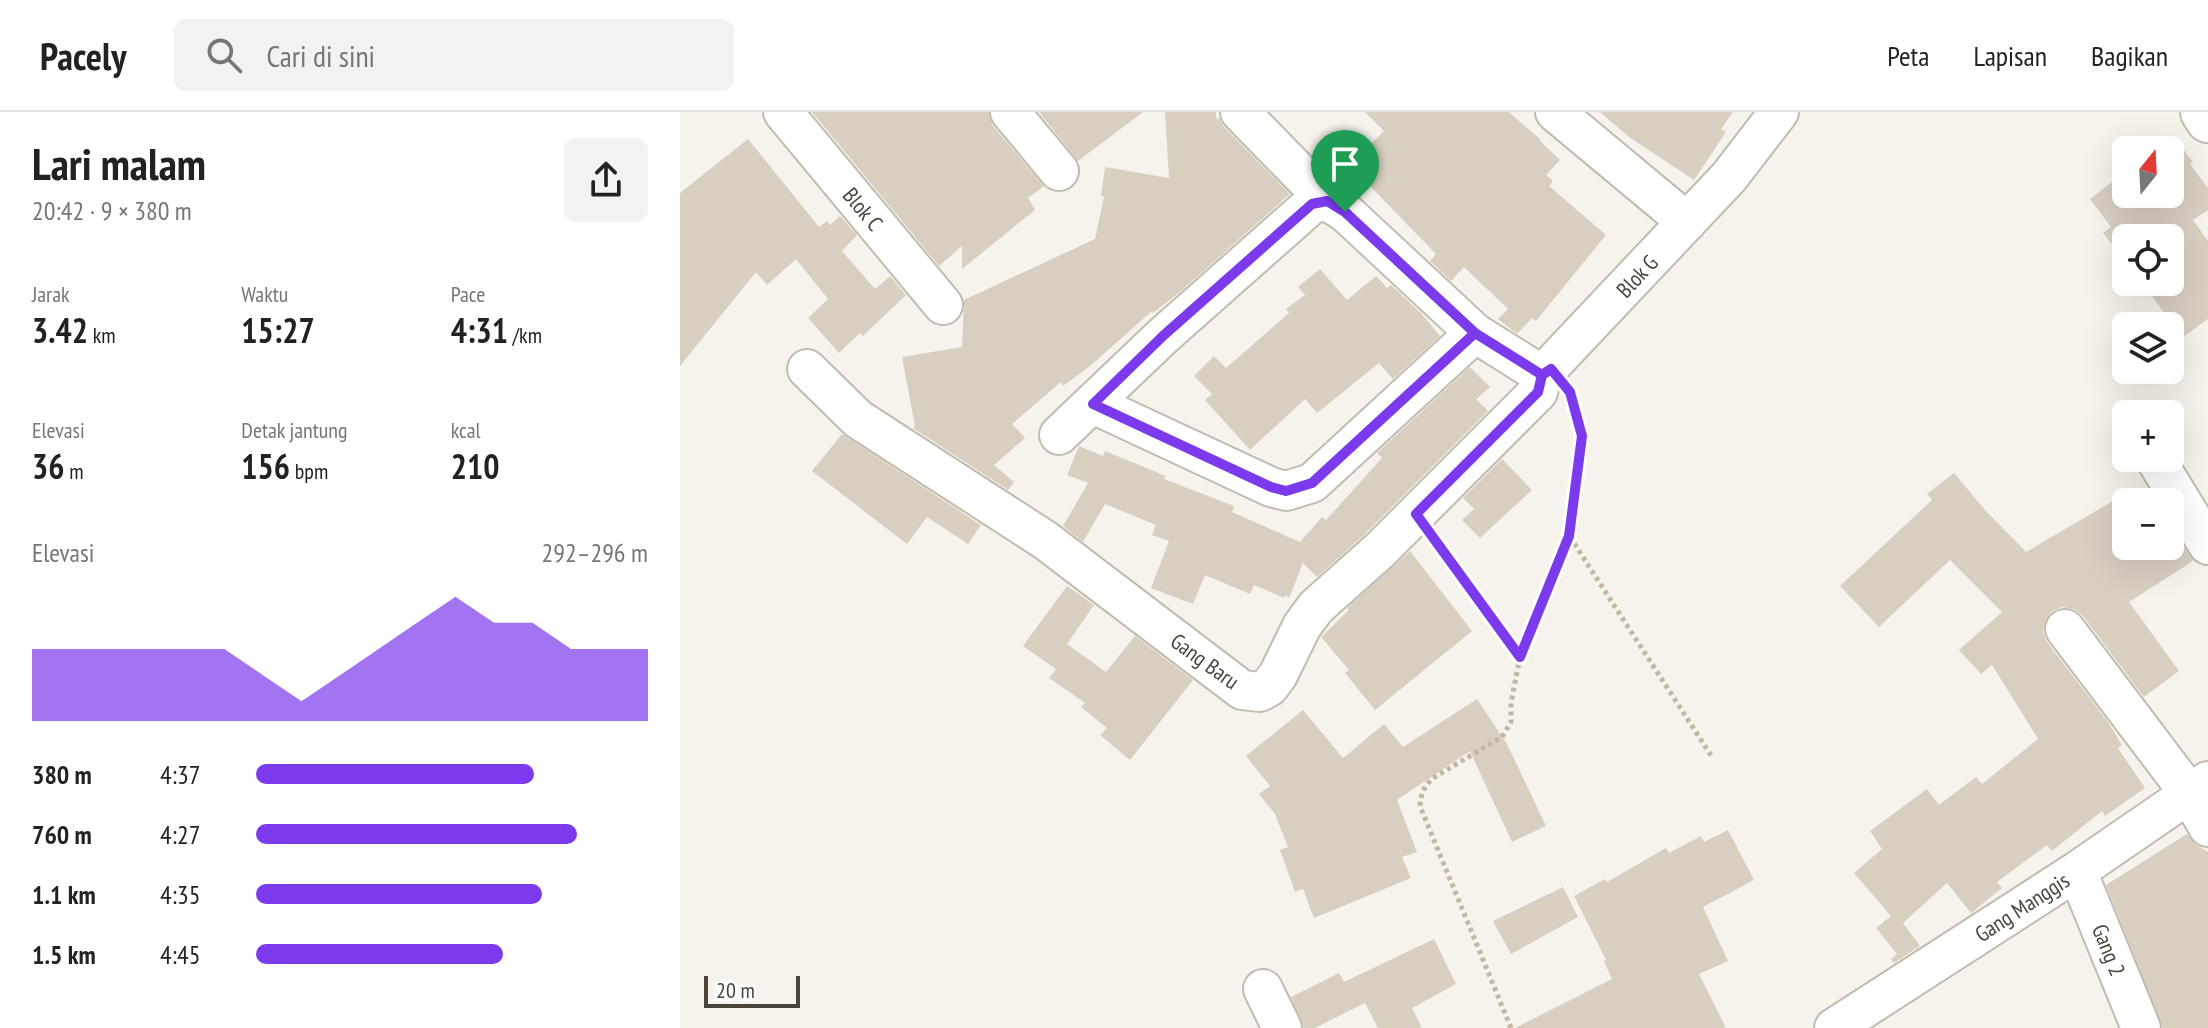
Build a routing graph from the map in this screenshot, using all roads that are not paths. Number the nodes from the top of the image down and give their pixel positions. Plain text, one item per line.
1 (783, 112) edge
2 (1010, 112) edge
3 (1240, 112) edge
4 (1555, 112) edge
5 (1779, 112) edge
6 (2203, 112) edge
7 (2208, 120) edge
8 (1059, 171) dead end
9 (1327, 201) junction
10 (1687, 222) junction
11 (943, 305) dead end
12 (1475, 333) junction
13 (807, 369) dead end
14 (1546, 372) junction
15 (1093, 404) junction
16 (1059, 435) dead end
17 (2163, 472) edge
18 (2208, 545) edge
19 (2065, 629) dead end
20 (2198, 787) edge
21 (2208, 827) edge
22 (2077, 871) junction
23 (1263, 989) dead end
24 (1282, 1028) edge
25 (1834, 1028) edge
26 (2141, 1028) edge

1 - 11 street, Blok C
2 - 8 street
3 - 9 street
4 - 10 street
5 - 10 street, Blok G
6 - 7 street
9 - 12 street
9 - 15 street
10 - 14 street, Blok G
12 - 14 street
12 - 15 street
13 - 14 street, Gang Baru
15 - 16 street
17 - 18 street
19 - 20 street
20 - 21 street
20 - 22 street, Gang Manggis
22 - 25 street, Gang Manggis
22 - 26 street, Gang 2
23 - 24 street

